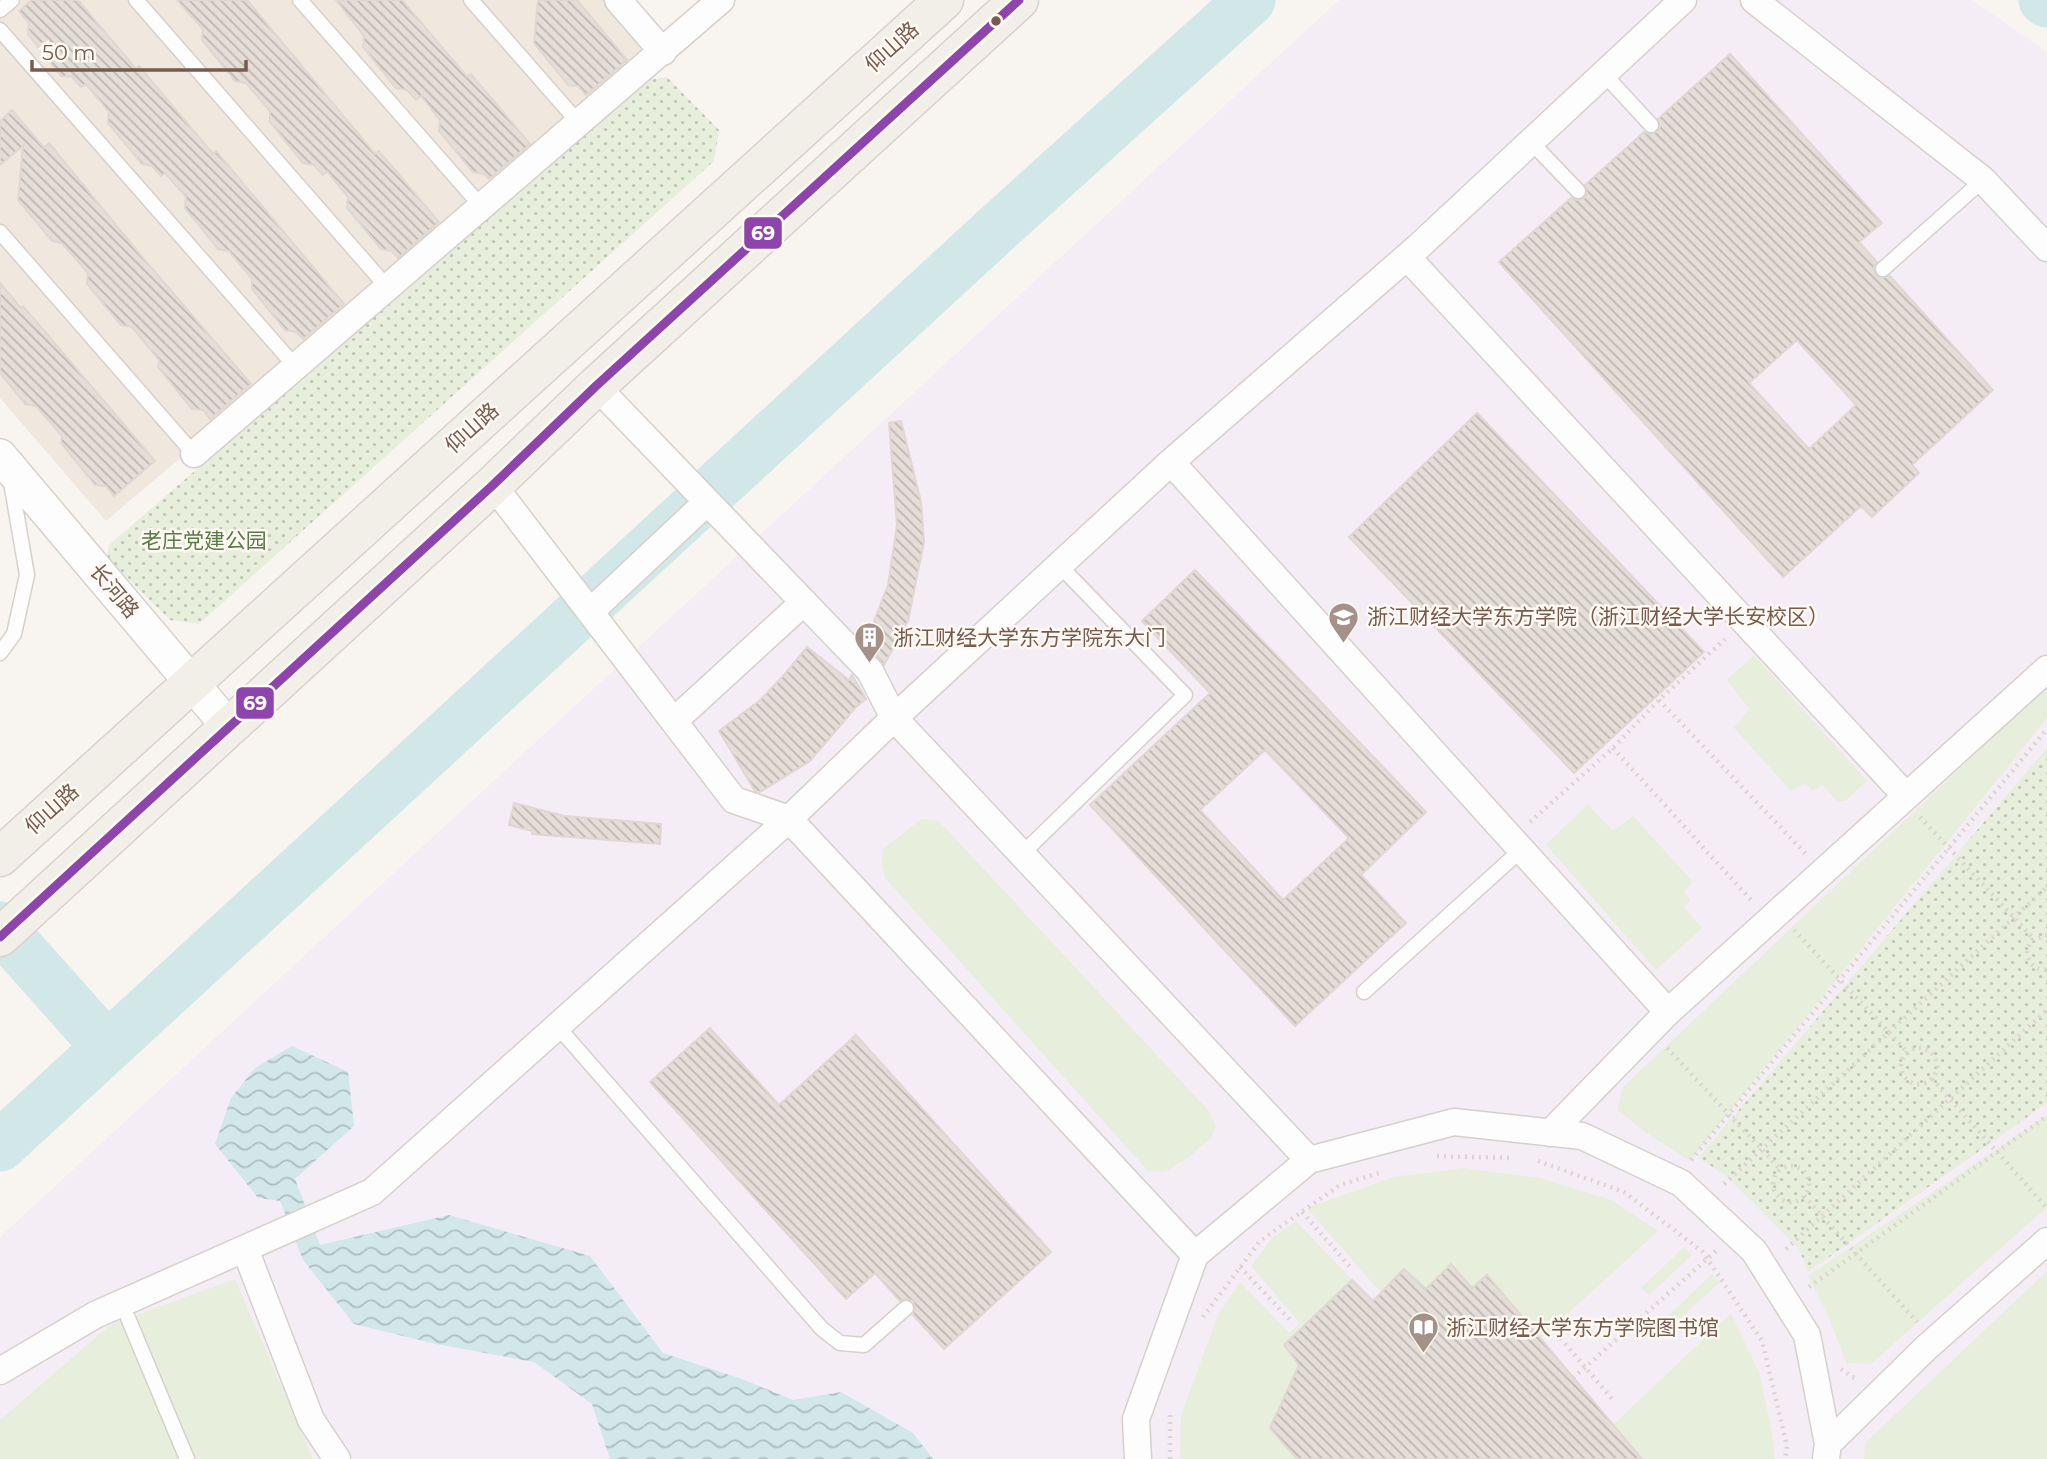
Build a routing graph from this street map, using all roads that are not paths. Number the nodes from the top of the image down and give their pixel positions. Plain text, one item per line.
1 (12, 0) edge
2 (136, 0) edge
3 (300, 0) edge
4 (471, 0) edge
5 (618, 0) edge
6 (721, 0) edge
7 (1019, 0) edge
8 (1683, 0) edge
9 (1754, 0) edge
10 (931, 4) edge
11 (0, 10) edge
12 (0, 30) edge
13 (663, 52) junction
14 (1604, 74) junction
15 (578, 122) junction
16 (1651, 125) dead end
17 (1531, 142) junction
18 (1983, 180) junction
19 (1578, 191) dead end
20 (481, 206) junction
21 (0, 232) edge
22 (2047, 248) edge
23 (1407, 257) junction
24 (1883, 269) dead end
25 (387, 287) junction
26 (295, 366) junction
27 (608, 399) junction
28 (194, 454) joint
29 (4, 461) edge
30 (1171, 462) junction
31 (504, 499) junction
32 (707, 502) junction
33 (1059, 565) junction
34 (804, 602) junction
35 (590, 612) junction
36 (0, 653) edge
37 (2047, 668) edge
38 (191, 682) junction
39 (894, 718) junction
40 (674, 721) junction
41 (228, 726) junction
42 (1912, 805) junction
43 (789, 819) junction
44 (1522, 839) junction
45 (1022, 854) junction
46 (0, 857) edge
47 (0, 937) edge
48 (1364, 992) dead end
49 (1668, 1012) junction
50 (558, 1027) junction
51 (1550, 1133) junction
52 (1309, 1160) junction
53 (2047, 1241) edge
54 (245, 1249) junction
55 (1195, 1255) junction
56 (906, 1308) dead end
57 (128, 1318) dead end
58 (0, 1371) edge
59 (1827, 1451) edge
60 (187, 1459) edge
61 (337, 1459) edge
62 (1138, 1459) edge

1 - 11 lane
2 - 25 lane
3 - 20 lane
4 - 15 lane
5 - 13 street
6 - 13 street
7 - 27 main road
8 - 14 street
9 - 18 street
10 - 38 main road, 仰山路
12 - 26 lane
13 - 15 street
14 - 16 lane
14 - 17 street
15 - 20 street
17 - 19 lane
17 - 23 street
18 - 22 street
18 - 24 lane
20 - 25 street
21 - 28 lane
23 - 30 street
23 - 42 street
25 - 26 street
26 - 28 street
27 - 31 main road
27 - 32 street
29 - 36 lane
29 - 38 street, 长河路
30 - 33 street
30 - 44 street
31 - 35 street
31 - 41 main road
32 - 34 street
32 - 35 street
33 - 39 street
33 - 45 lane
34 - 39 street
34 - 40 street
35 - 40 street
37 - 42 street
38 - 41 street, 长河路
38 - 46 main road, 仰山路
39 - 43 street
39 - 45 street
40 - 43 street
41 - 47 main road
42 - 49 street
43 - 50 street
43 - 55 street
44 - 48 lane
44 - 49 street
45 - 52 street
49 - 51 street
50 - 54 street
50 - 56 lane
51 - 52 street
51 - 59 street
52 - 55 street
53 - 59 street
54 - 58 street
54 - 61 street
55 - 62 street
57 - 60 lane

